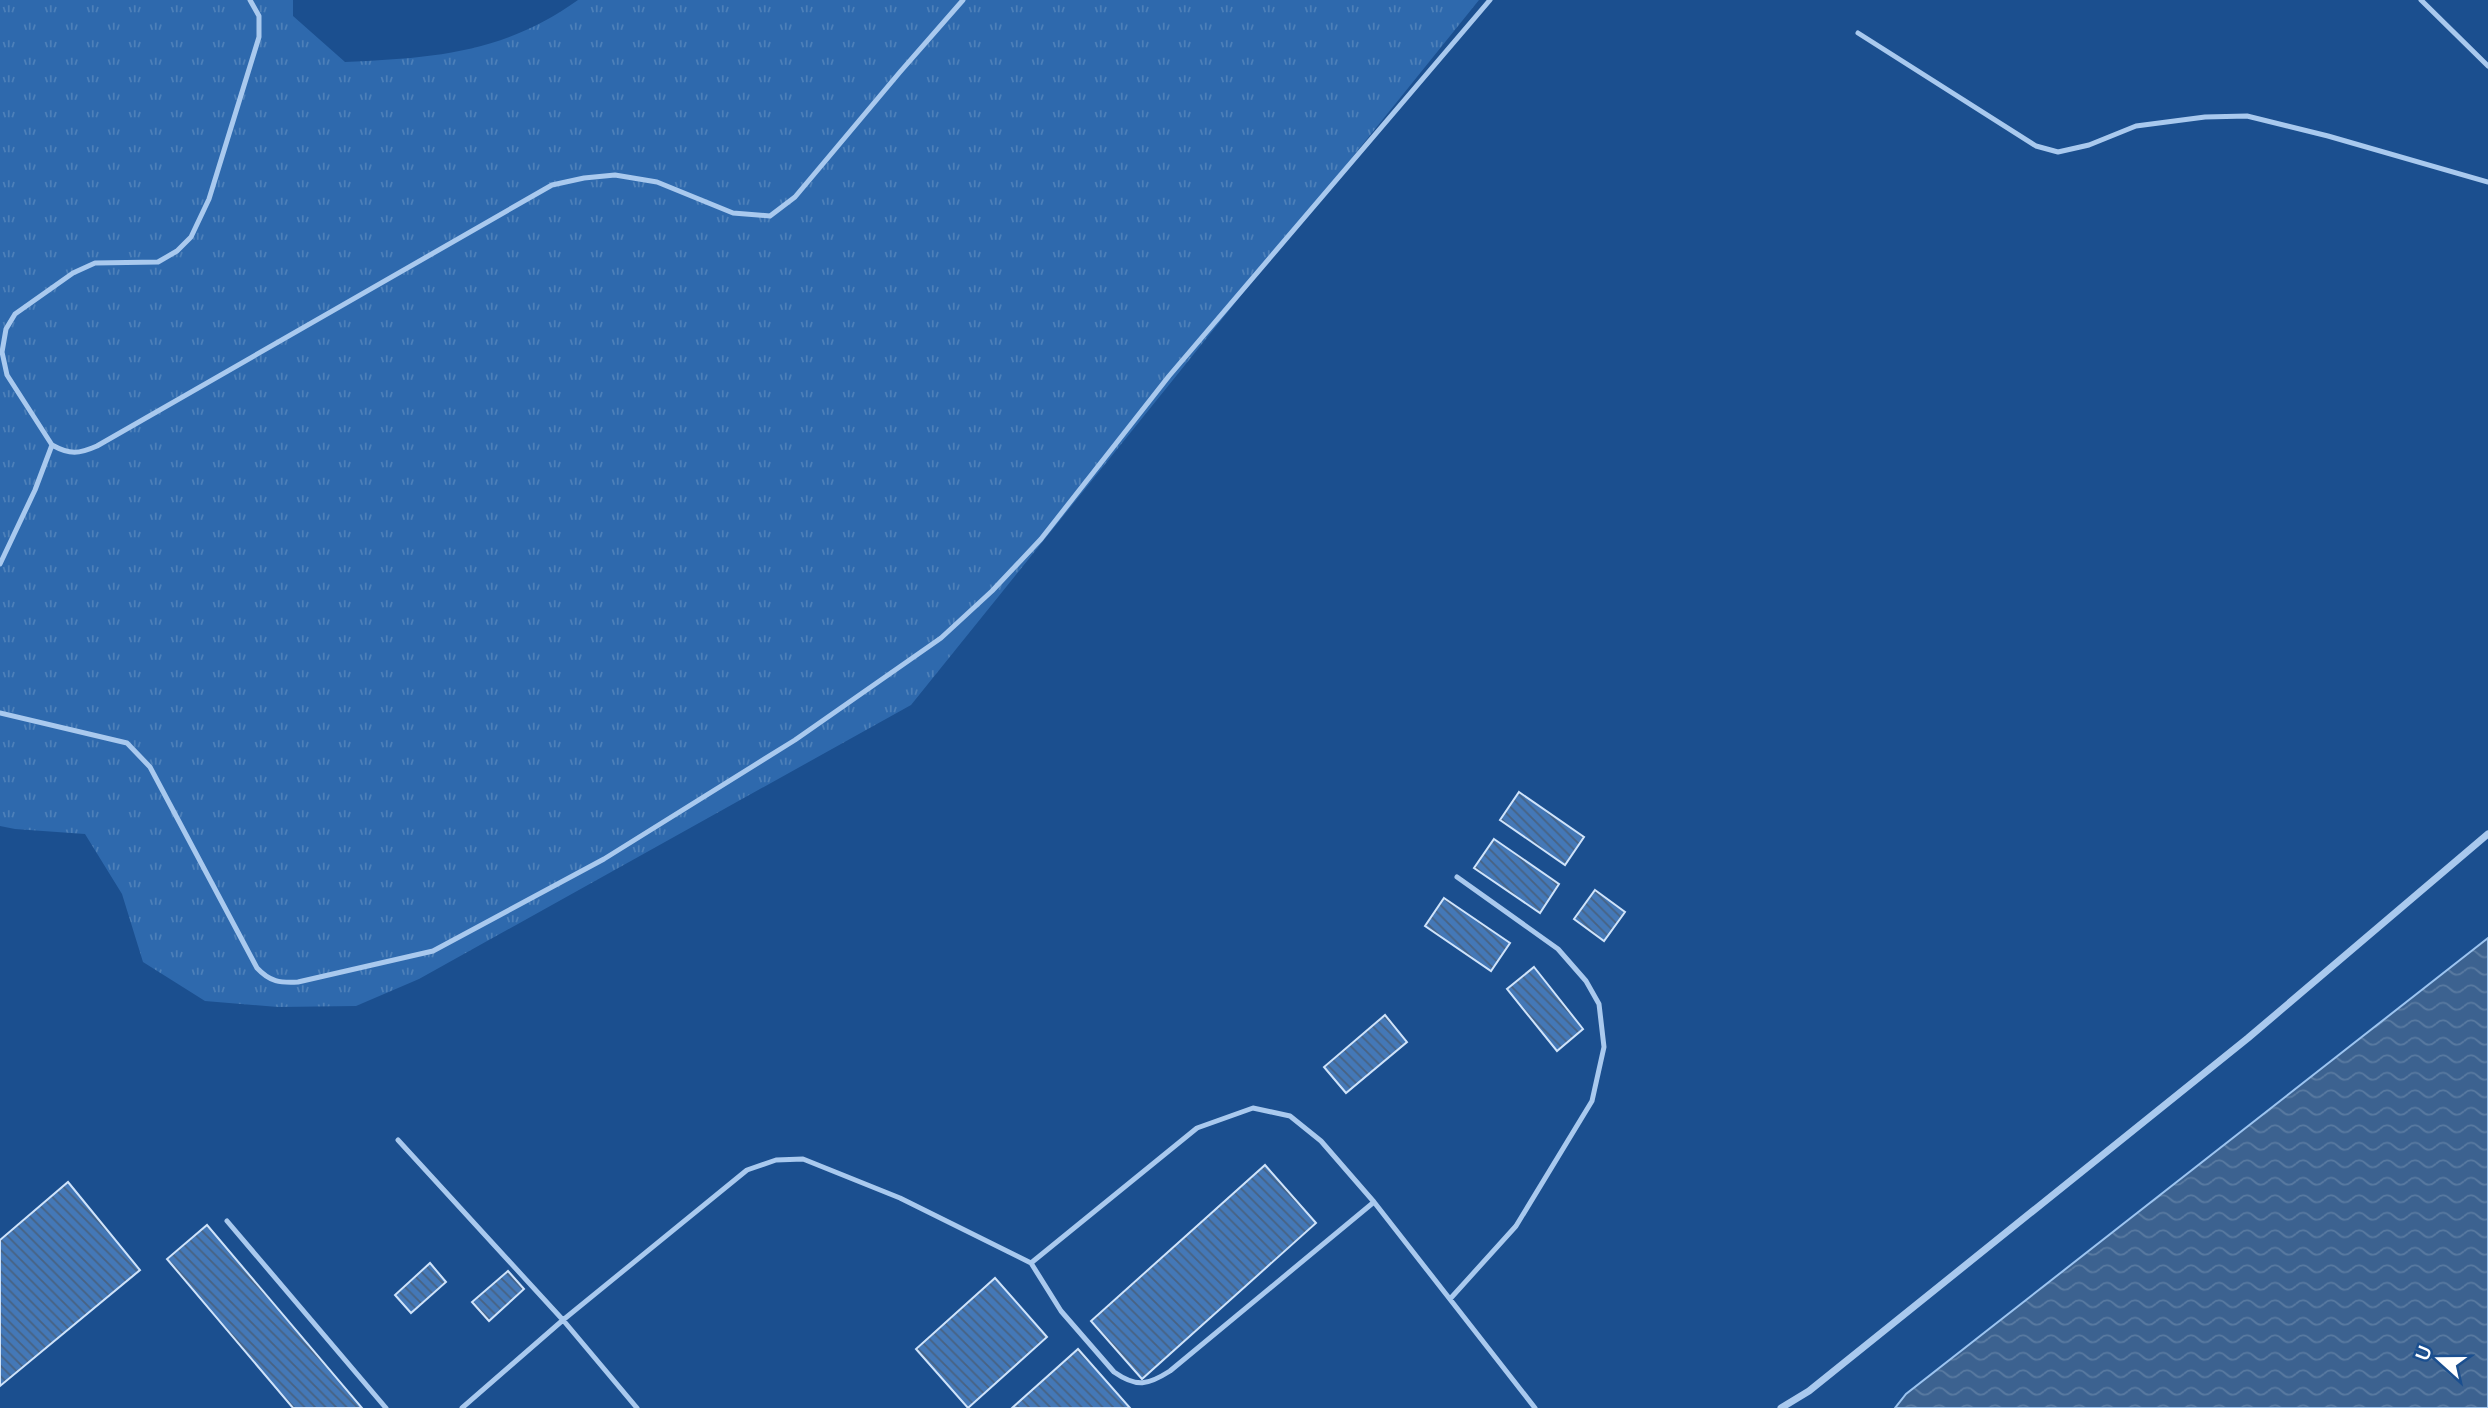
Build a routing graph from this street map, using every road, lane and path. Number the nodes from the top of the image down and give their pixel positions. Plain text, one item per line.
1 (250, 0) edge
2 (963, 0) edge
3 (1490, 0) edge
4 (2421, 0) edge
5 (1858, 33) dead end
6 (2488, 66) edge
7 (2488, 182) edge
8 (52, 445) junction
9 (0, 564) edge
10 (0, 713) edge
11 (2488, 834) edge
12 (1457, 877) dead end
13 (398, 1140) dead end
14 (1374, 1202) junction
15 (226, 1220) dead end
16 (1031, 1263) junction
17 (1450, 1298) junction
18 (563, 1320) junction
19 (386, 1408) edge
20 (462, 1408) edge
21 (637, 1408) edge
22 (1535, 1408) edge
23 (1781, 1408) edge

1 - 8 lane
2 - 8 lane
3 - 10 lane
4 - 6 lane
5 - 7 lane
8 - 9 lane
11 - 23 street
12 - 17 lane
13 - 18 lane
14 - 16 lane
14 - 16 lane
14 - 17 lane
15 - 19 lane
16 - 18 lane
17 - 22 lane
18 - 20 lane
18 - 21 lane

